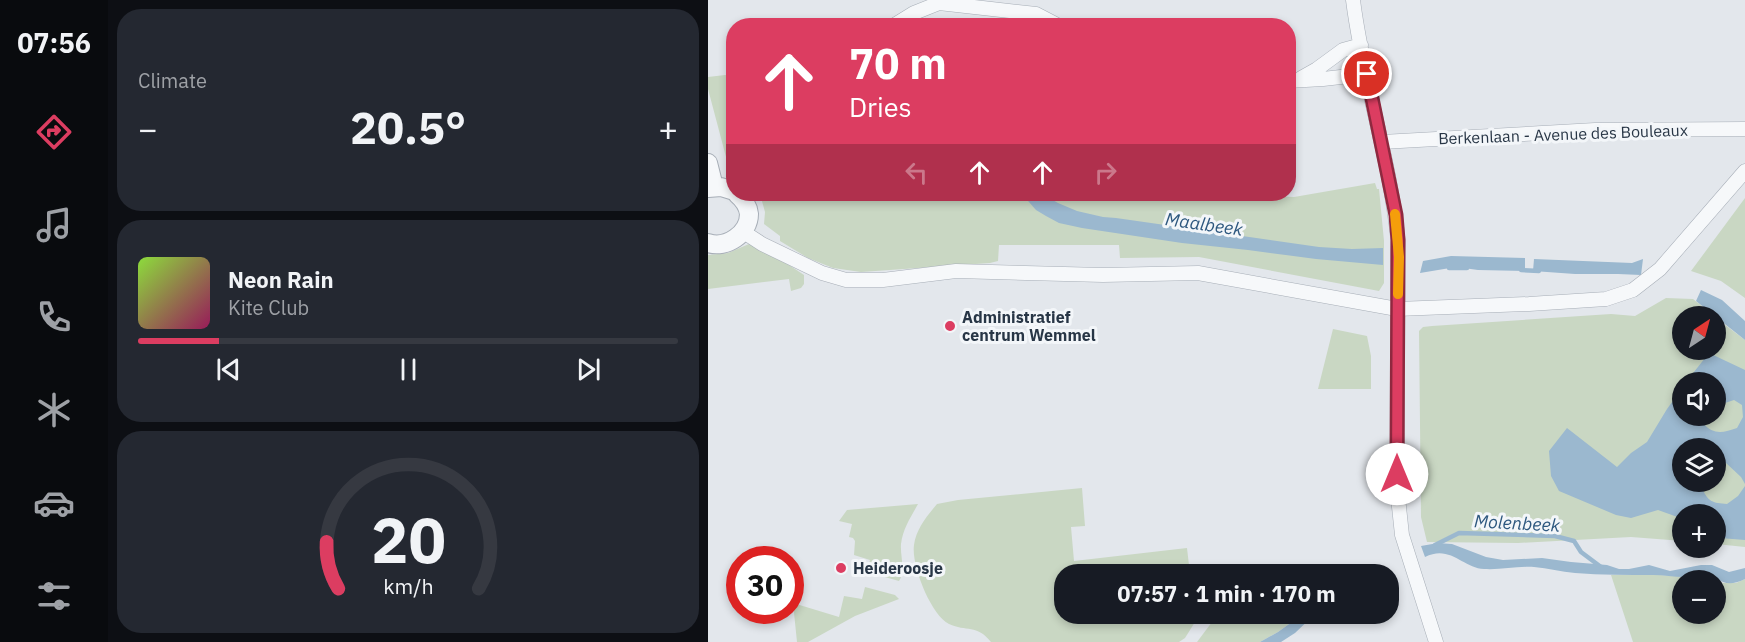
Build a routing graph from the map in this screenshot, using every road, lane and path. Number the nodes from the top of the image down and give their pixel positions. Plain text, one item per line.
1 (1353, 0) edge
2 (939, 2) edge
3 (1035, 7) edge
4 (906, 18) edge
5 (1049, 18) edge
6 (1361, 45) junction
7 (1367, 74) junction
8 (1296, 79) edge
9 (1296, 81) edge
10 (1745, 129) edge
11 (1382, 142) junction
12 (708, 163) edge
13 (1745, 171) edge
14 (711, 187) edge
15 (726, 189) edge
16 (743, 201) edge
17 (742, 231) junction
18 (708, 243) edge
19 (1397, 309) junction
20 (1436, 642) edge

1 - 6 street
2 - 3 street
2 - 4 street
3 - 5 street
6 - 7 street
6 - 8 street
7 - 9 street
7 - 11 street
10 - 11 street, Berkenlaan - Avenue des Bouleaux
11 - 19 street
12 - 14 street
13 - 19 street
14 - 15 street
16 - 17 street
17 - 18 street
17 - 19 street
19 - 20 street

